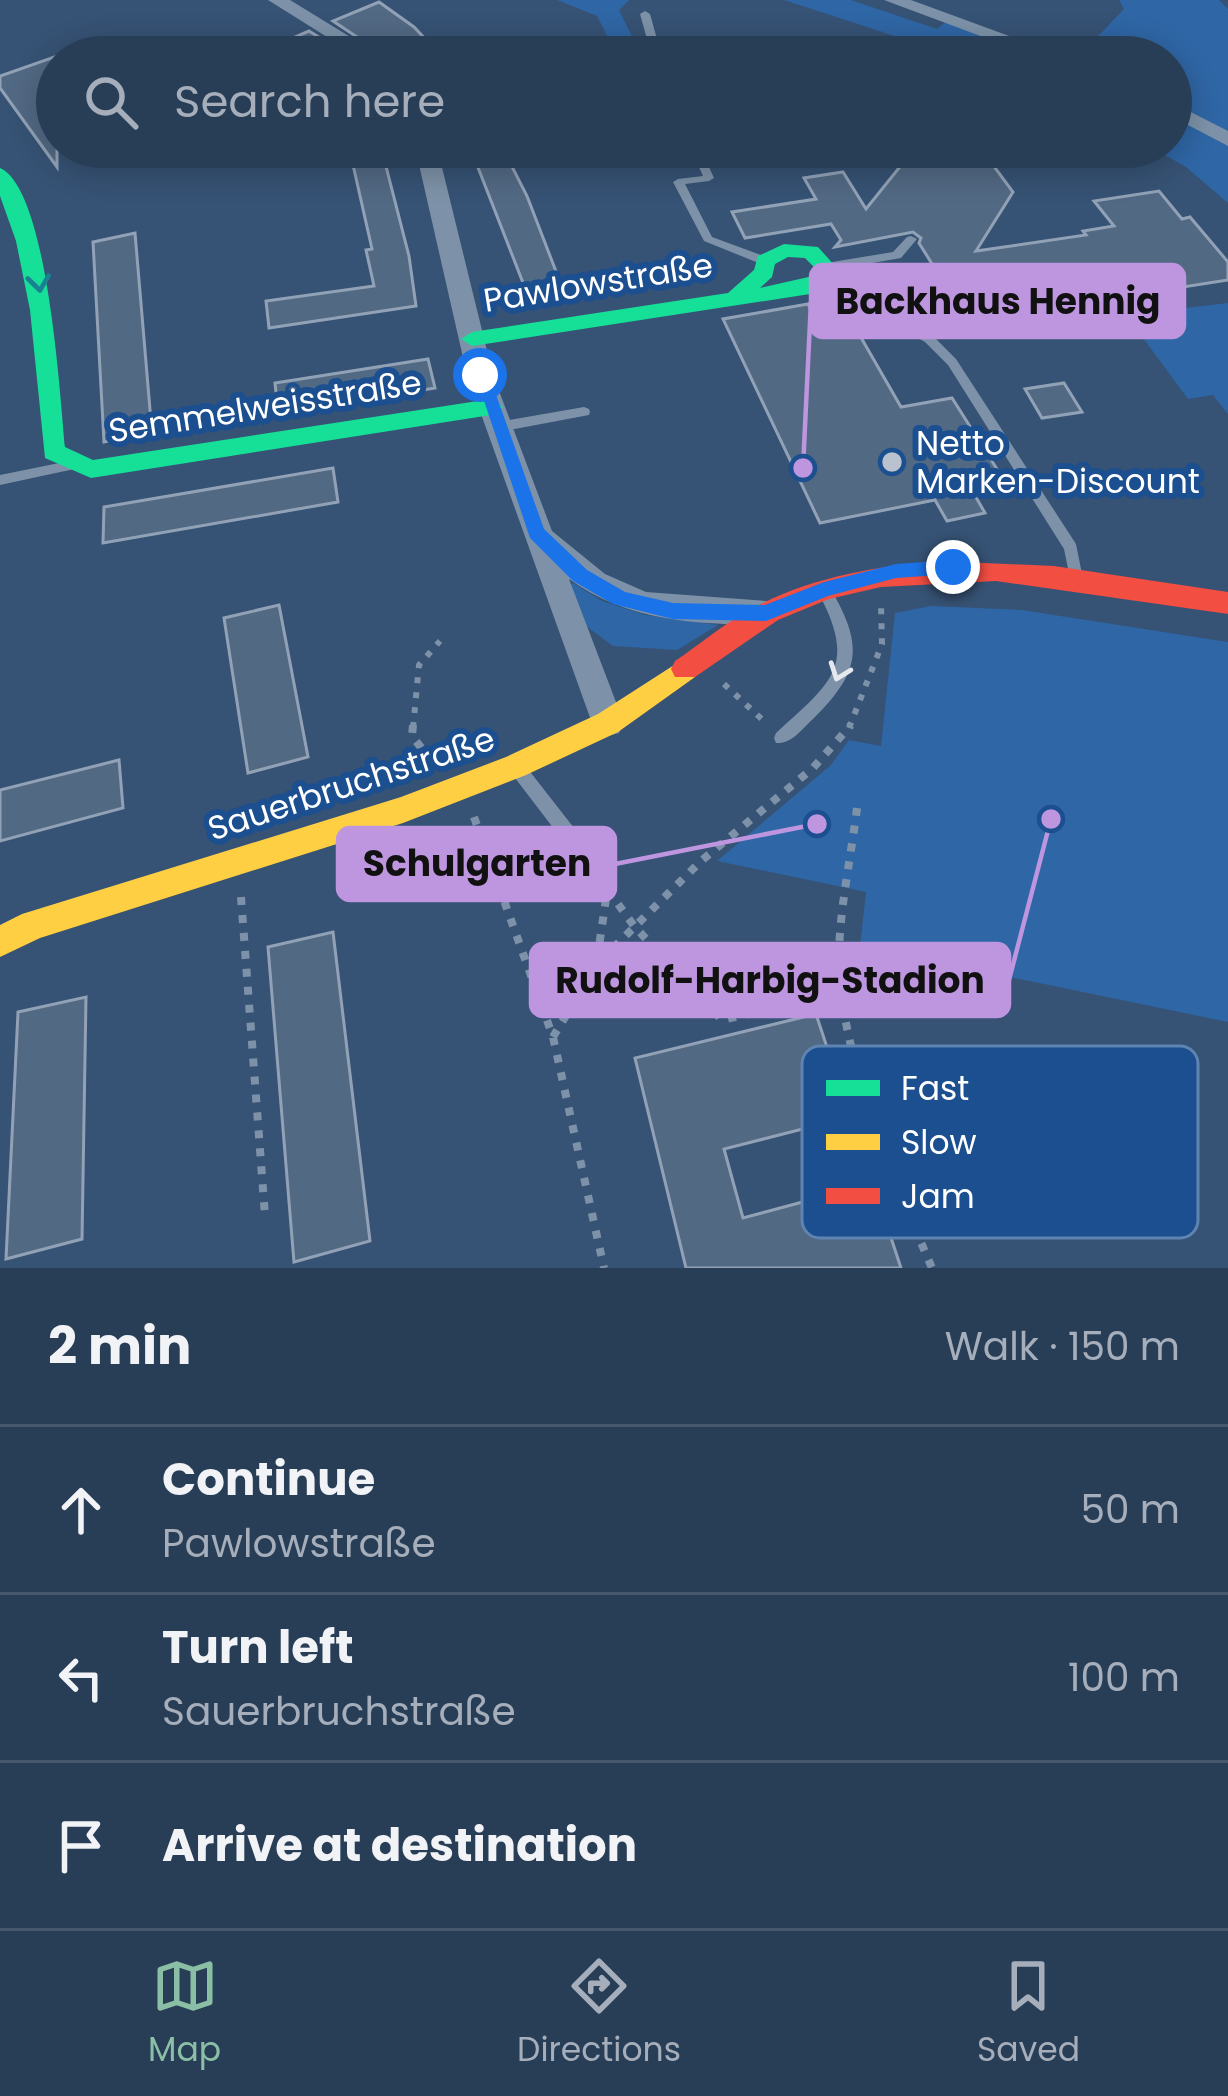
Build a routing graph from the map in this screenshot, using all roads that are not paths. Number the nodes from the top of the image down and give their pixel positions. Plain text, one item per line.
1 (277, 0) edge
2 (893, 0) edge
3 (645, 14) dead end
4 (338, 36) edge
5 (651, 36) edge
6 (996, 36) edge
7 (1192, 120) edge
8 (1228, 140) edge
9 (431, 168) edge
10 (704, 168) edge
11 (0, 174) edge
12 (911, 239) dead end
13 (765, 261) junction
14 (825, 273) junction
15 (736, 297) junction
16 (953, 318) dead end
17 (910, 328) junction
18 (472, 339) junction
19 (584, 412) dead end
20 (495, 417) junction
21 (63, 459) junction
22 (0, 480) edge
23 (536, 533) junction
24 (1076, 579) junction
25 (832, 601) junction
26 (1228, 602) edge
27 (766, 613) junction
28 (608, 723) junction
29 (782, 738) road end
30 (516, 766) junction
31 (586, 857) road end
32 (0, 942) edge

1 - 4 street
2 - 6 street
3 - 5 lane
7 - 8 street
9 - 18 street, Pawlowstraße
10 - 13 lane, Pawlowstraße
11 -> 21 street
12 - 14 lane, Pawlowstraße
13 - 14 street, Pawlowstraße
13 - 15 street, Pawlowstraße
14 - 15 street, Pawlowstraße
14 - 17 lane, Pawlowstraße
15 - 18 street, Pawlowstraße
16 - 17 lane
17 - 24 lane, Pawlowstraße
18 - 20 street, Pawlowstraße
19 - 20 lane
20 - 21 street, Semmelweisstraße
20 - 23 street, Pawlowstraße
21 - 22 lane
23 - 27 street, Sauerbruchstraße
23 - 28 street, Pawlowstraße
24 - 25 street, Sauerbruchstraße
24 - 26 street, Sauerbruchstraße
25 - 27 street, Sauerbruchstraße
25 -> 29 lane
27 - 28 street, Sauerbruchstraße
28 - 30 street, Sauerbruchstraße
30 - 31 lane
30 - 32 street, Sauerbruchstraße

